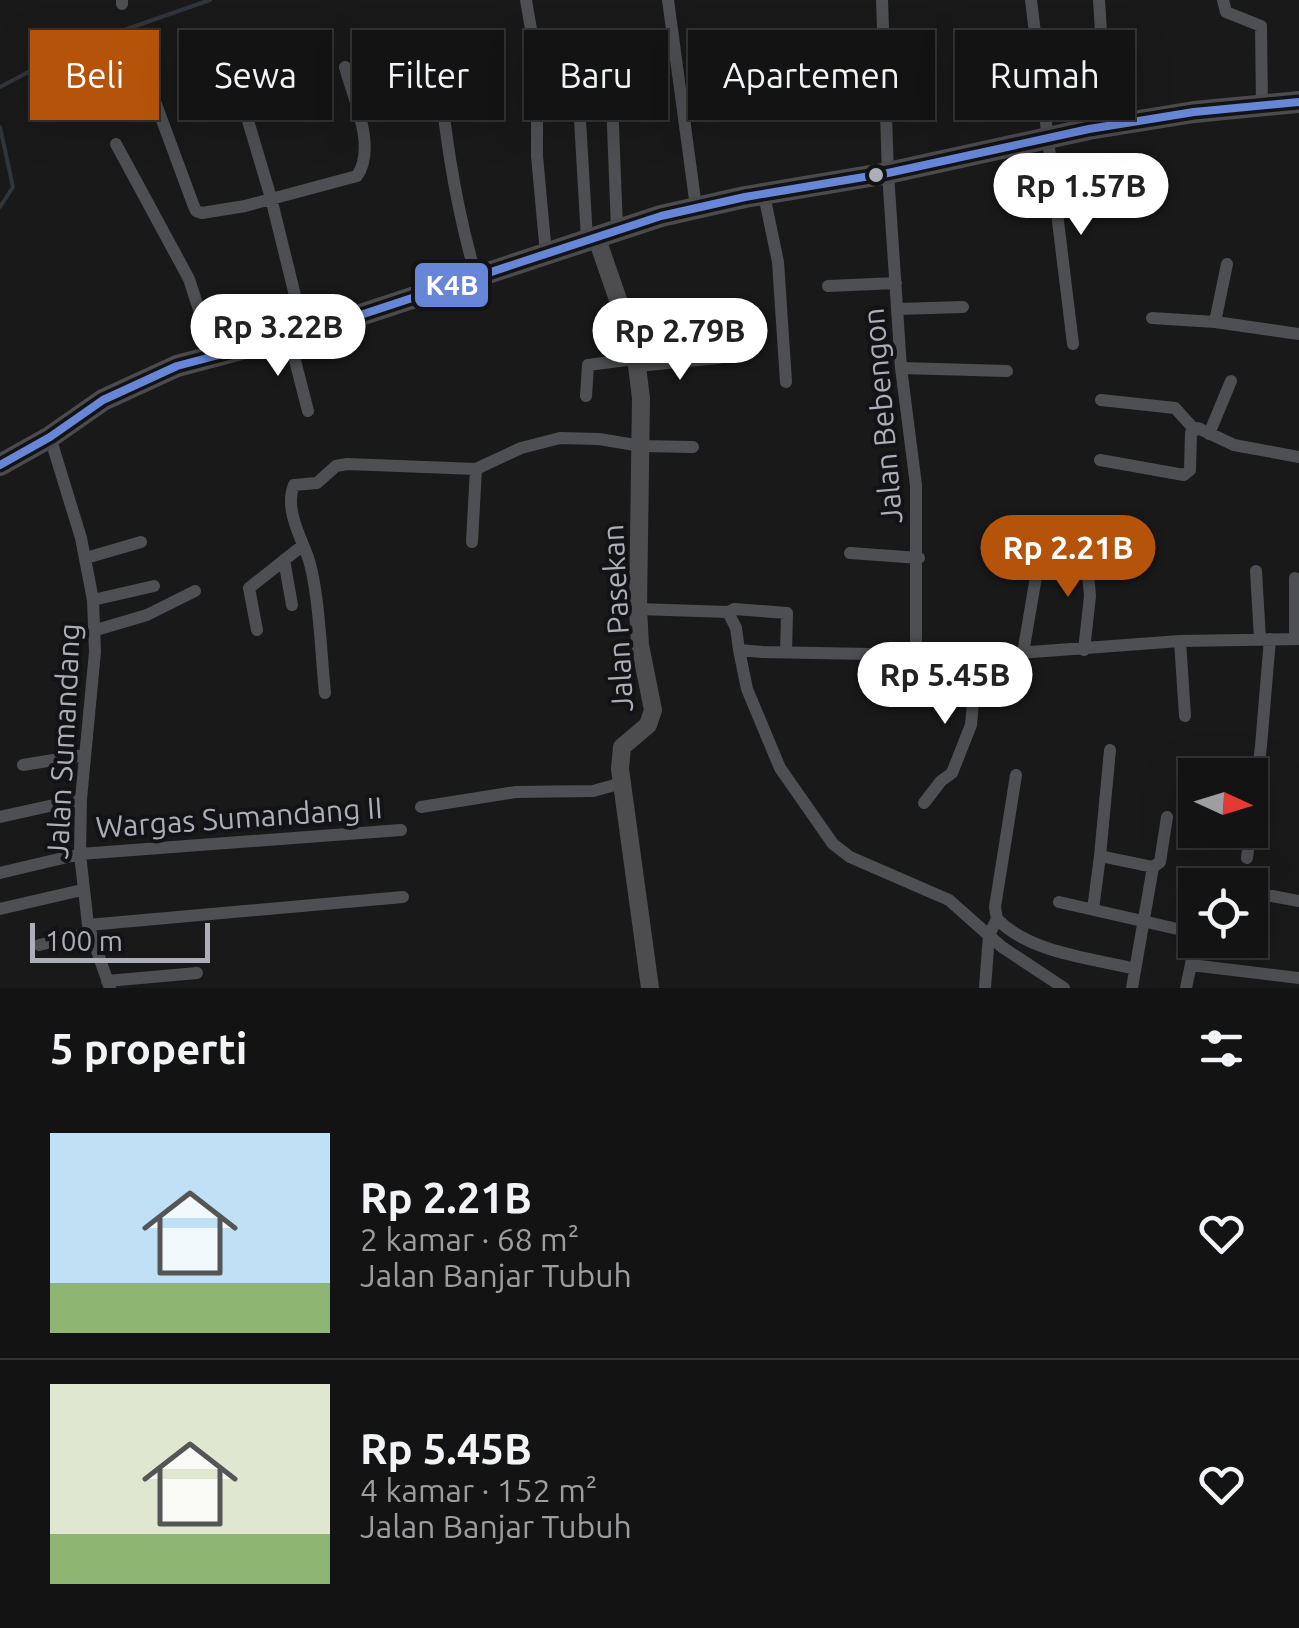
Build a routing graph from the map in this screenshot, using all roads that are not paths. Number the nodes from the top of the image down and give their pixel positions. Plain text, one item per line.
1 (526, 0) edge
2 (668, 0) edge
3 (882, 0) edge
4 (1032, 0) edge
5 (1099, 0) edge
6 (1222, 0) edge
7 (881, 30) edge
8 (346, 67) dead end
9 (1299, 102) edge
10 (1262, 106) junction
11 (159, 112) edge
12 (248, 120) edge
13 (446, 120) edge
14 (582, 120) edge
15 (609, 120) edge
16 (885, 120) edge
17 (1107, 126) junction
18 (1047, 137) junction
19 (116, 144) dead end
20 (888, 173) junction
21 (764, 194) junction
22 (271, 198) junction
23 (696, 207) junction
24 (600, 234) junction
25 (546, 254) junction
26 (1227, 264) dead end
27 (476, 276) junction
28 (896, 282) junction
29 (828, 286) dead end
30 (963, 306) dead end
31 (898, 309) junction
32 (1152, 318) dead end
33 (1215, 322) junction
34 (297, 334) junction
35 (1299, 334) edge
36 (1073, 344) dead end
37 (214, 356) junction
38 (719, 358) dead end
39 (636, 363) junction
40 (902, 368) junction
41 (1007, 370) dead end
42 (1231, 381) dead end
43 (786, 382) dead end
44 (586, 396) dead end
45 (1101, 400) dead end
46 (308, 411) dead end
47 (1194, 429) junction
48 (1209, 434) junction
49 (50, 437) junction
50 (641, 442) junction
51 (693, 447) dead end
52 (1299, 457) edge
53 (1100, 460) dead end
54 (0, 465) edge
55 (476, 469) junction
56 (141, 542) dead end
57 (472, 542) dead end
58 (302, 546) junction
59 (1086, 550) dead end
60 (850, 553) dead end
61 (86, 558) junction
62 (918, 558) junction
63 (284, 560) junction
64 (1088, 566) junction
65 (1256, 571) dead end
66 (1295, 578) dead end
67 (154, 586) dead end
68 (195, 591) dead end
69 (93, 600) junction
70 (292, 605) dead end
71 (638, 609) junction
72 (728, 612) junction
73 (96, 630) junction
74 (257, 630) dead end
75 (1265, 639) junction
76 (1297, 639) edge
77 (1180, 642) junction
78 (739, 650) junction
79 (1084, 650) junction
80 (786, 652) junction
81 (1022, 653) junction
82 (916, 654) junction
83 (977, 656) junction
84 (325, 693) dead end
85 (1186, 716) dead end
86 (1110, 750) dead end
87 (84, 755) junction
88 (23, 765) dead end
89 (1016, 775) dead end
90 (622, 783) junction
91 (81, 799) junction
92 (924, 803) dead end
93 (421, 807) dead end
94 (0, 816) edge
95 (1167, 818) dead end
96 (401, 830) dead end
97 (80, 854) junction
98 (1100, 856) junction
99 (1247, 858) dead end
100 (1153, 867) junction
101 (0, 873) edge
102 (82, 890) junction
103 (1272, 896) dead end
104 (404, 897) dead end
105 (1299, 901) edge
106 (1059, 902) dead end
107 (0, 909) edge
108 (1093, 909) junction
109 (997, 919) junction
110 (1143, 920) junction
111 (1178, 928) edge
112 (89, 929) junction
113 (989, 935) junction
114 (40, 944) dead end
115 (1193, 958) edge
116 (1192, 965) junction
117 (1135, 969) junction
118 (197, 973) dead end
119 (1299, 978) edge
120 (109, 984) edge
121 (650, 988) edge
122 (986, 988) edge
123 (1064, 988) edge
124 (1132, 988) edge
125 (1186, 988) edge

1 - 25 street
2 - 23 street
3 - 7 street, Jalan Bebengon
4 - 18 street
5 - 17 street
6 - 10 street
8 - 22 street
9 - 10 highway
10 - 17 highway
11 - 22 street
12 - 22 street
13 - 27 street
14 - 24 street
15 - 24 street
16 - 20 street, Jalan Bebengon
17 - 18 highway
18 - 20 highway
18 - 36 street
19 - 37 street
20 - 21 highway
20 - 28 street, Jalan Bebengon
21 - 23 highway
21 - 43 street
22 - 34 street
23 - 24 highway
24 - 25 highway
24 - 39 street, Jalan Pasekan
25 - 27 highway
26 - 33 street
27 - 34 highway
28 - 29 street
28 - 31 street, Jalan Bebengon
30 - 31 street
31 - 40 street, Jalan Bebengon
32 - 33 street
33 - 35 street
34 - 37 highway
34 - 46 street
37 - 49 highway
38 - 39 street
39 - 44 street
39 - 50 street, Jalan Pasekan
40 - 41 street
40 - 62 street, Jalan Bebengon
42 - 48 street
45 - 47 street
47 - 48 street
47 - 53 street
48 - 52 street
49 - 54 highway
49 - 61 street, Jalan Sumandang
50 - 51 street
50 - 55 street
50 - 71 street, Jalan Pasekan
55 - 57 street
55 - 58 street
56 - 61 street
58 - 63 street
58 - 84 street
59 - 64 street
60 - 62 street
61 - 69 street, Jalan Sumandang
62 - 82 street, Jalan Bebengon
63 - 70 street
63 - 74 street
64 - 79 street
64 - 81 street
65 - 75 street
66 - 76 street
67 - 69 street
68 - 73 street
69 - 73 street, Jalan Sumandang
71 - 72 street
71 - 90 street, Jalan Pasekan
72 - 78 street
72 - 80 street
73 - 87 street, Jalan Sumandang
75 - 76 street
75 - 77 street
75 - 99 street
77 - 79 street
77 - 85 street
78 - 80 street
78 - 113 street
79 - 81 street
80 - 82 street
81 - 83 street
82 - 83 street
83 - 92 street
86 - 98 street
87 - 88 street
87 - 91 street, Jalan Sumandang
89 - 109 street
90 - 93 street
90 - 121 street, Jalan Pasekan
91 - 94 street
91 - 97 street, Jalan Sumandang
95 - 100 street
96 - 97 street, Wargas Sumandang II
97 - 101 street, Wargas Sumandang II
97 - 102 street, Jalan Sumandang
98 - 100 street
98 - 108 street
100 - 110 street
102 - 107 street
102 - 112 street, Jalan Sumandang
103 - 105 street
104 - 112 street
106 - 108 street
108 - 110 street
109 - 113 street
109 - 117 street
110 - 111 street
110 - 117 street
112 - 114 street
112 - 120 street, Jalan Sumandang
113 - 122 street
113 - 123 street
115 - 116 street
116 - 119 street
116 - 125 street
117 - 124 street
118 - 120 street

